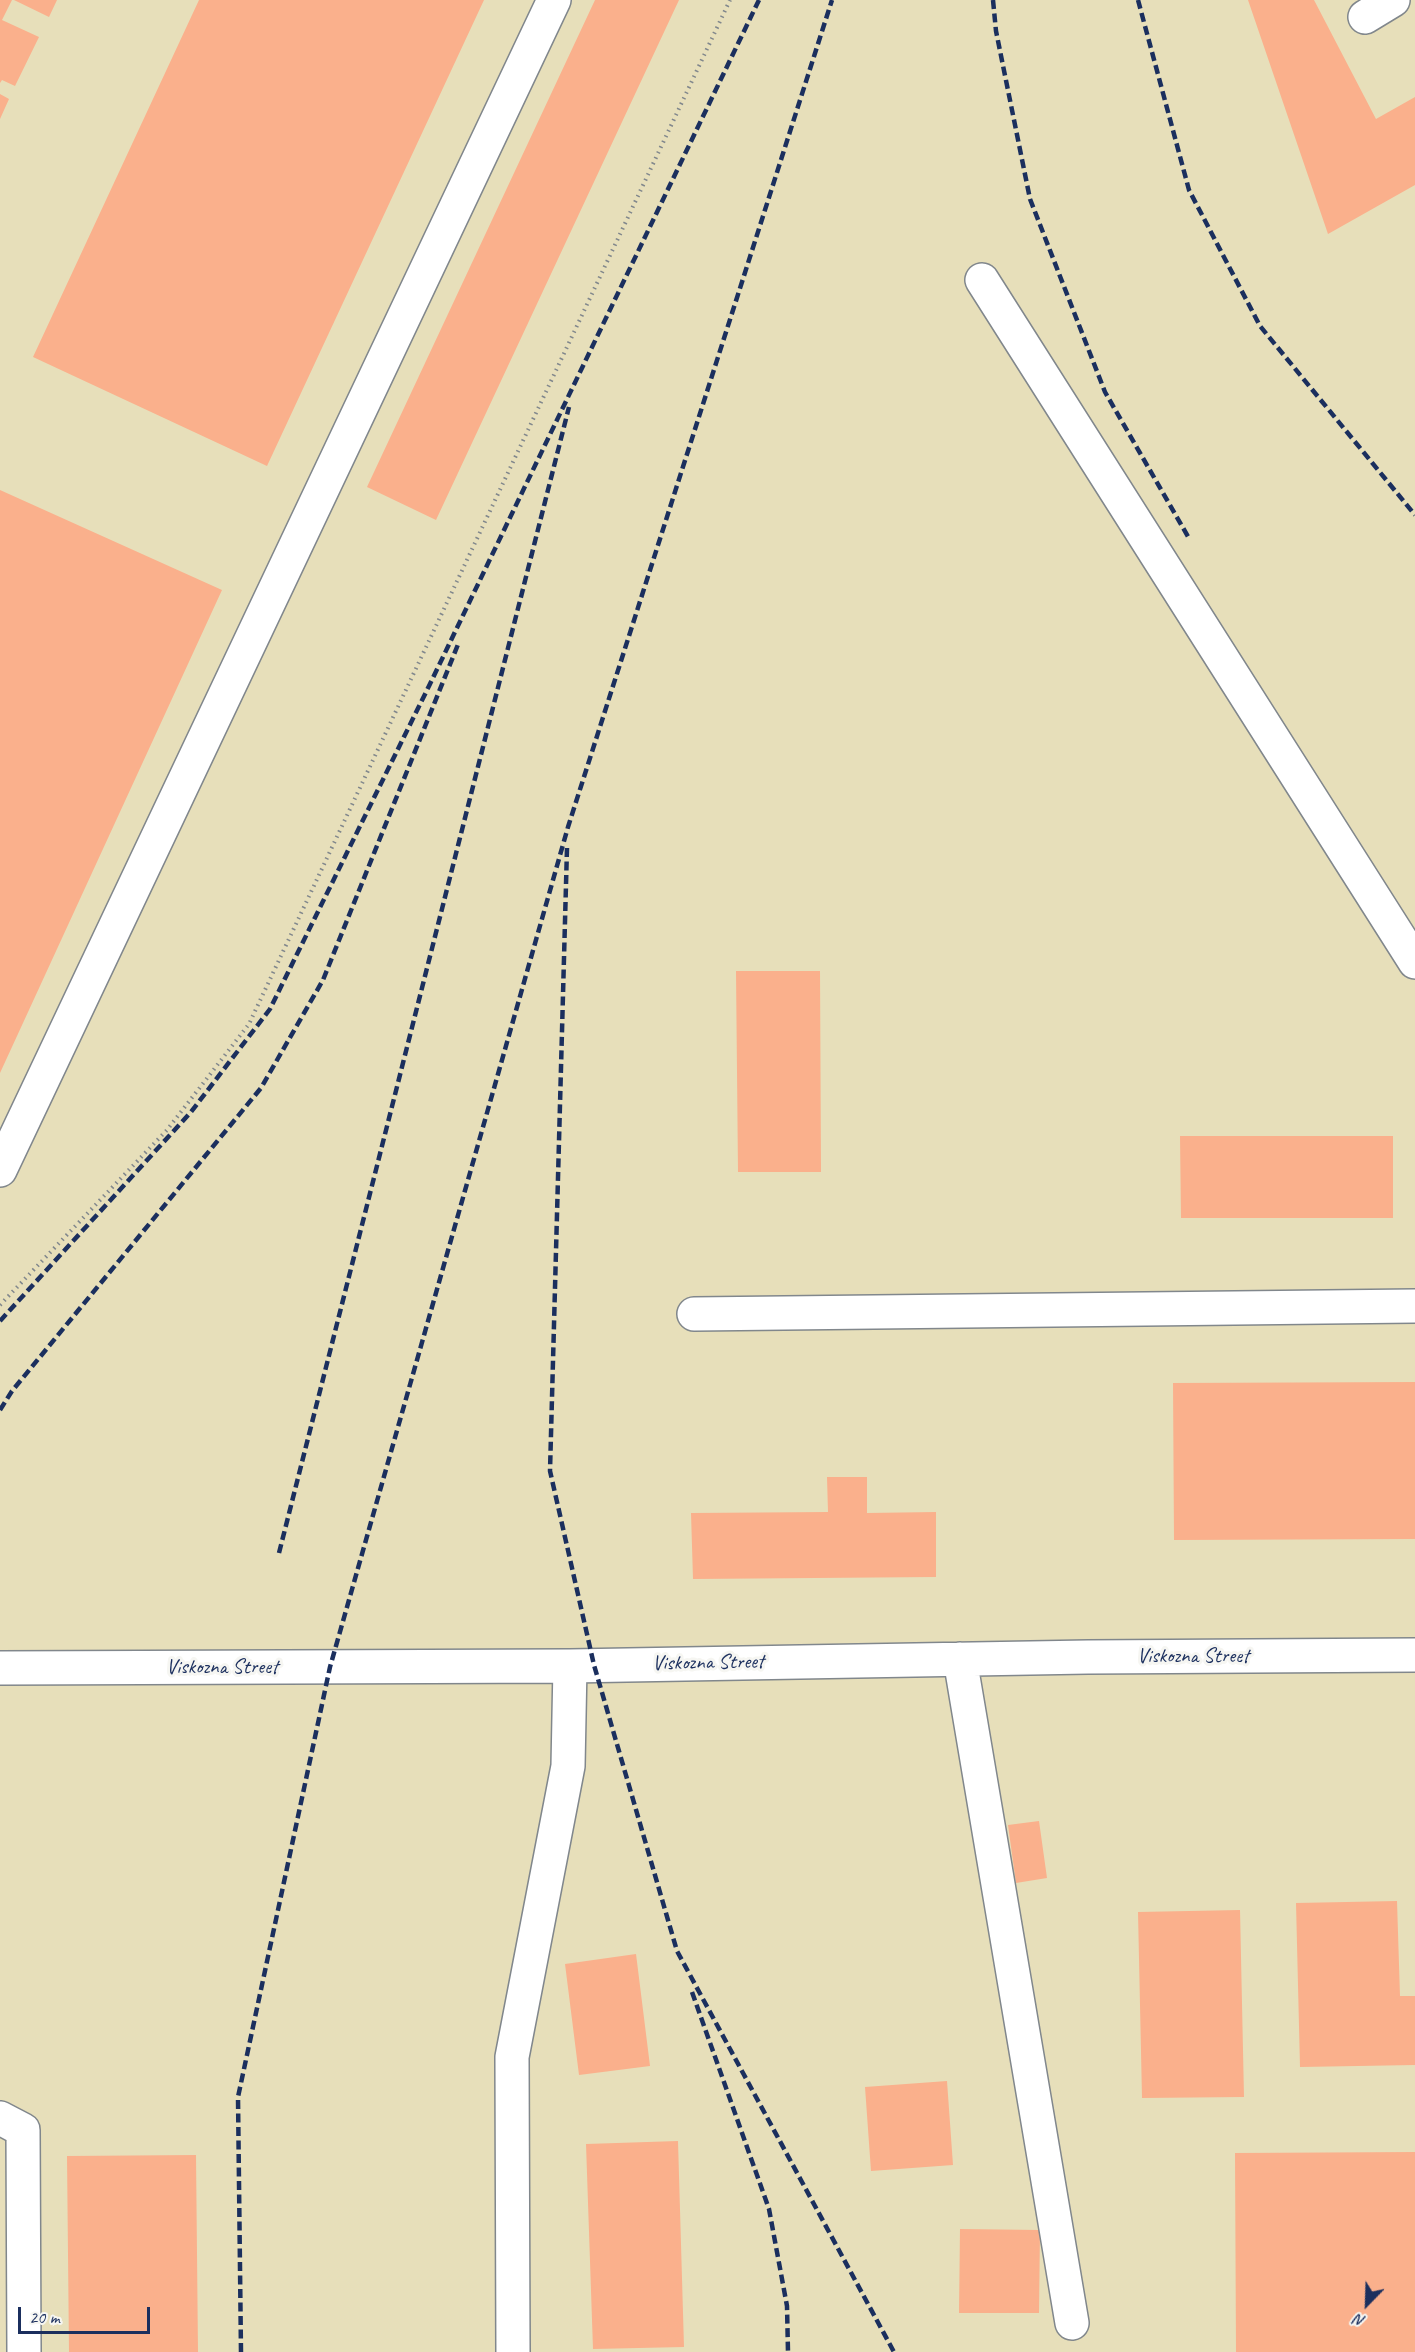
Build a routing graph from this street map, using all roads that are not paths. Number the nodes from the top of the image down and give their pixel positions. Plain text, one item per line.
1 (554, 0) edge
2 (1393, 0) edge
3 (1365, 17) dead end
4 (982, 280) dead end
5 (1415, 962) edge
6 (0, 1170) edge
7 (1415, 1306) edge
8 (694, 1314) dead end
9 (1415, 1655) edge
10 (960, 1659) junction
11 (570, 1666) junction
12 (0, 1668) edge
13 (0, 2118) edge
14 (1072, 2323) dead end
15 (24, 2352) edge
16 (513, 2352) edge

1 - 6 street
2 - 3 street
4 - 5 street
7 - 8 street
9 - 10 street, Viskozna Street
10 - 11 street, Viskozna Street
10 - 14 street
11 - 12 street, Viskozna Street
11 - 16 street
13 - 15 street

